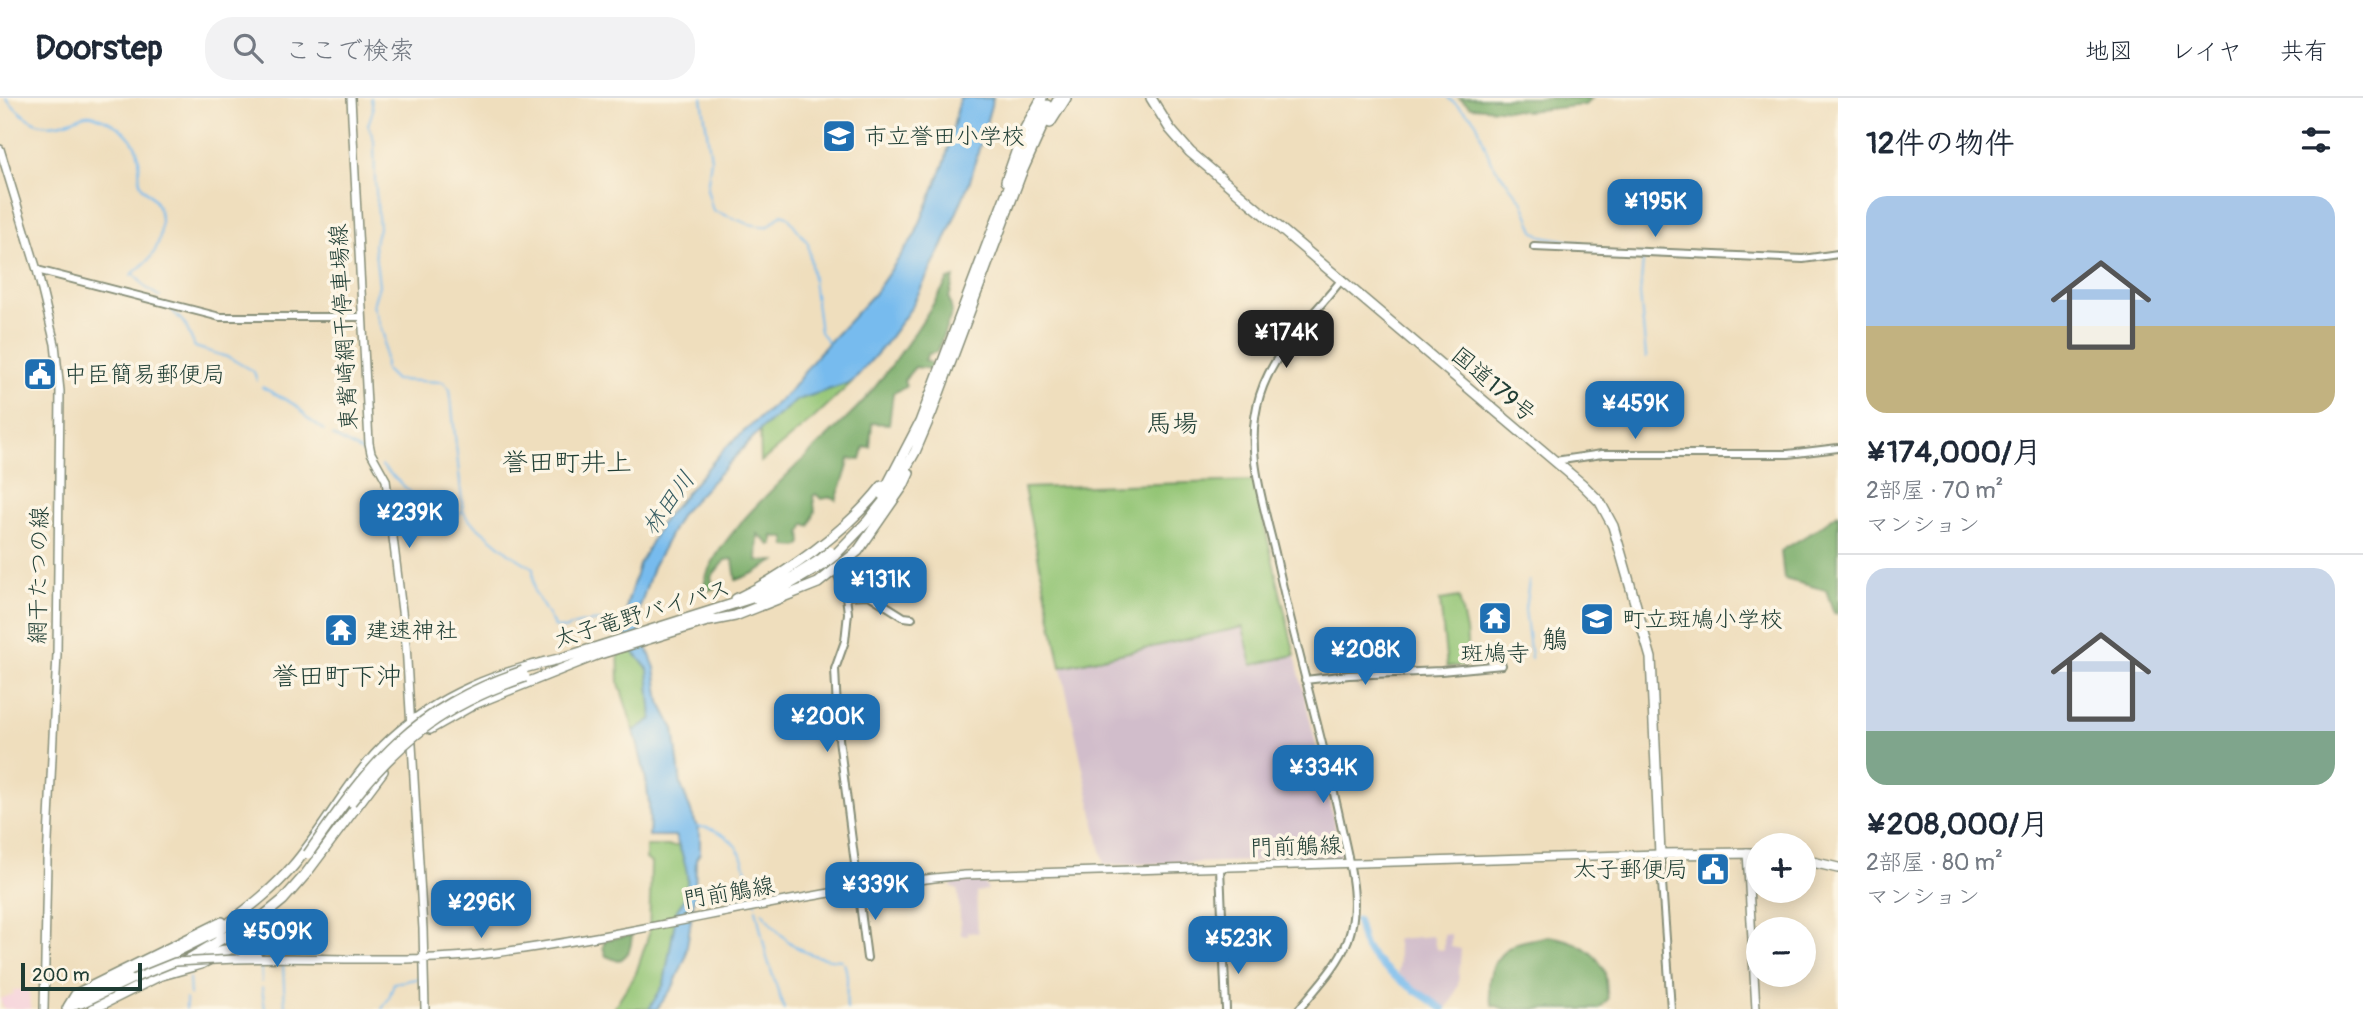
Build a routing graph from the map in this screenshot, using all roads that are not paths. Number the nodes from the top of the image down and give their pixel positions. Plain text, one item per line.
1 (351, 98) edge
2 (1042, 98) edge
3 (1051, 98) edge
4 (1059, 98) edge
5 (1066, 98) edge
6 (1151, 98) edge
7 (1040, 123) junction
8 (0, 149) edge
9 (1008, 208) junction
10 (1534, 247) dead end
11 (985, 250) junction
12 (1838, 254) edge
13 (37, 270) junction
14 (1342, 279) junction
15 (362, 317) junction
16 (932, 412) junction
17 (1838, 448) edge
18 (1555, 461) junction
19 (897, 470) junction
20 (820, 545) junction
21 (832, 554) junction
22 (822, 561) junction
23 (836, 569) junction
24 (846, 596) junction
25 (912, 618) dead end
26 (709, 621) junction
27 (685, 624) junction
28 (612, 647) junction
29 (1502, 665) dead end
30 (525, 674) junction
31 (1306, 680) junction
32 (411, 723) junction
33 (412, 743) junction
34 (372, 784) junction
35 (351, 785) junction
36 (337, 804) junction
37 (342, 826) junction
38 (1746, 852) edge
39 (312, 853) junction
40 (1660, 854) junction
41 (1816, 863) edge
42 (1349, 864) junction
43 (1220, 867) junction
44 (1838, 868) edge
45 (858, 889) junction
46 (1749, 903) edge
47 (244, 912) junction
48 (216, 933) junction
49 (236, 953) junction
50 (424, 957) junction
51 (190, 958) junction
52 (867, 958) dead end
53 (306, 959) junction
54 (321, 959) junction
55 (201, 964) junction
56 (162, 975) junction
57 (135, 986) junction
58 (44, 1009) edge
59 (67, 1009) edge
60 (83, 1009) edge
61 (93, 1009) edge
62 (425, 1009) edge
63 (1226, 1009) edge
64 (1299, 1009) edge
65 (1671, 1009) edge
66 (1756, 1009) edge

1 - 15 main road, 東觜崎網干停車場線
2 - 11 highway
3 - 7 highway, 太子竜野バイパス
4 - 7 highway, 太子竜野バイパス
5 - 9 highway
6 - 14 highway, 国道179号
7 - 9 highway, 太子竜野バイパス
7 - 11 highway, 太子竜野バイパス
8 - 13 main road, 網干たつの線
9 - 16 highway, 太子竜野バイパス
10 - 12 street
11 - 19 highway, 太子竜野バイパス
13 - 15 street
13 - 58 main road, 網干たつの線
14 - 18 highway, 国道179号
14 - 31 street
15 - 32 main road, 東觜崎網干停車場線
16 - 21 highway, 太子竜野バイパス
16 - 23 highway
17 - 18 street
18 - 40 highway, 国道179号
19 - 20 highway
19 - 21 highway, 太子竜野バイパス
20 - 23 street
20 - 27 highway
21 - 22 highway, 太子竜野バイパス, bridge
22 - 26 highway, 太子竜野バイパス
22 - 27 highway, 太子竜野バイパス
23 - 24 street
23 - 26 highway
24 - 25 street
24 - 45 street
26 - 27 highway, 太子竜野バイパス
27 - 28 highway, 太子竜野バイパス
28 - 30 highway, 太子竜野バイパス
28 - 30 highway, 太子竜野バイパス
29 - 31 street
30 - 32 highway, bridge
30 - 33 highway
30 - 39 highway, 太子竜野バイパス, bridge
31 - 42 street
32 - 33 main road, 東觜崎網干停車場線
32 - 35 highway
33 - 34 highway
33 - 50 main road, 東觜崎網干停車場線
34 - 35 highway
34 - 37 highway
35 - 36 highway
36 - 37 highway
36 - 39 highway
37 - 39 highway
38 - 40 highway
39 - 47 highway
39 - 48 highway, 太子竜野バイパス
39 - 49 highway
39 - 51 highway, 太子竜野バイパス
40 - 42 main road, 門前鵤線
40 - 65 street
41 - 44 highway
42 - 43 main road, 門前鵤線
42 - 64 street
43 - 45 main road, 門前鵤線
43 - 63 street
45 - 50 main road, 門前鵤線
45 - 52 street
46 - 66 main road
47 - 48 highway
47 - 59 highway
48 - 59 highway, 太子竜野バイパス
49 - 53 main road, 門前鵤線
49 - 54 main road
49 - 55 highway
49 - 57 main road, 門前鵤線, bridge
50 - 54 main road, 門前鵤線
50 - 62 main road, 東觜崎網干停車場線
51 - 56 highway, 太子竜野バイパス
51 - 60 highway
53 - 54 main road, 門前鵤線
53 - 55 main road
55 - 56 highway
56 - 57 highway
57 - 59 main road, 門前鵤線
57 - 61 highway

